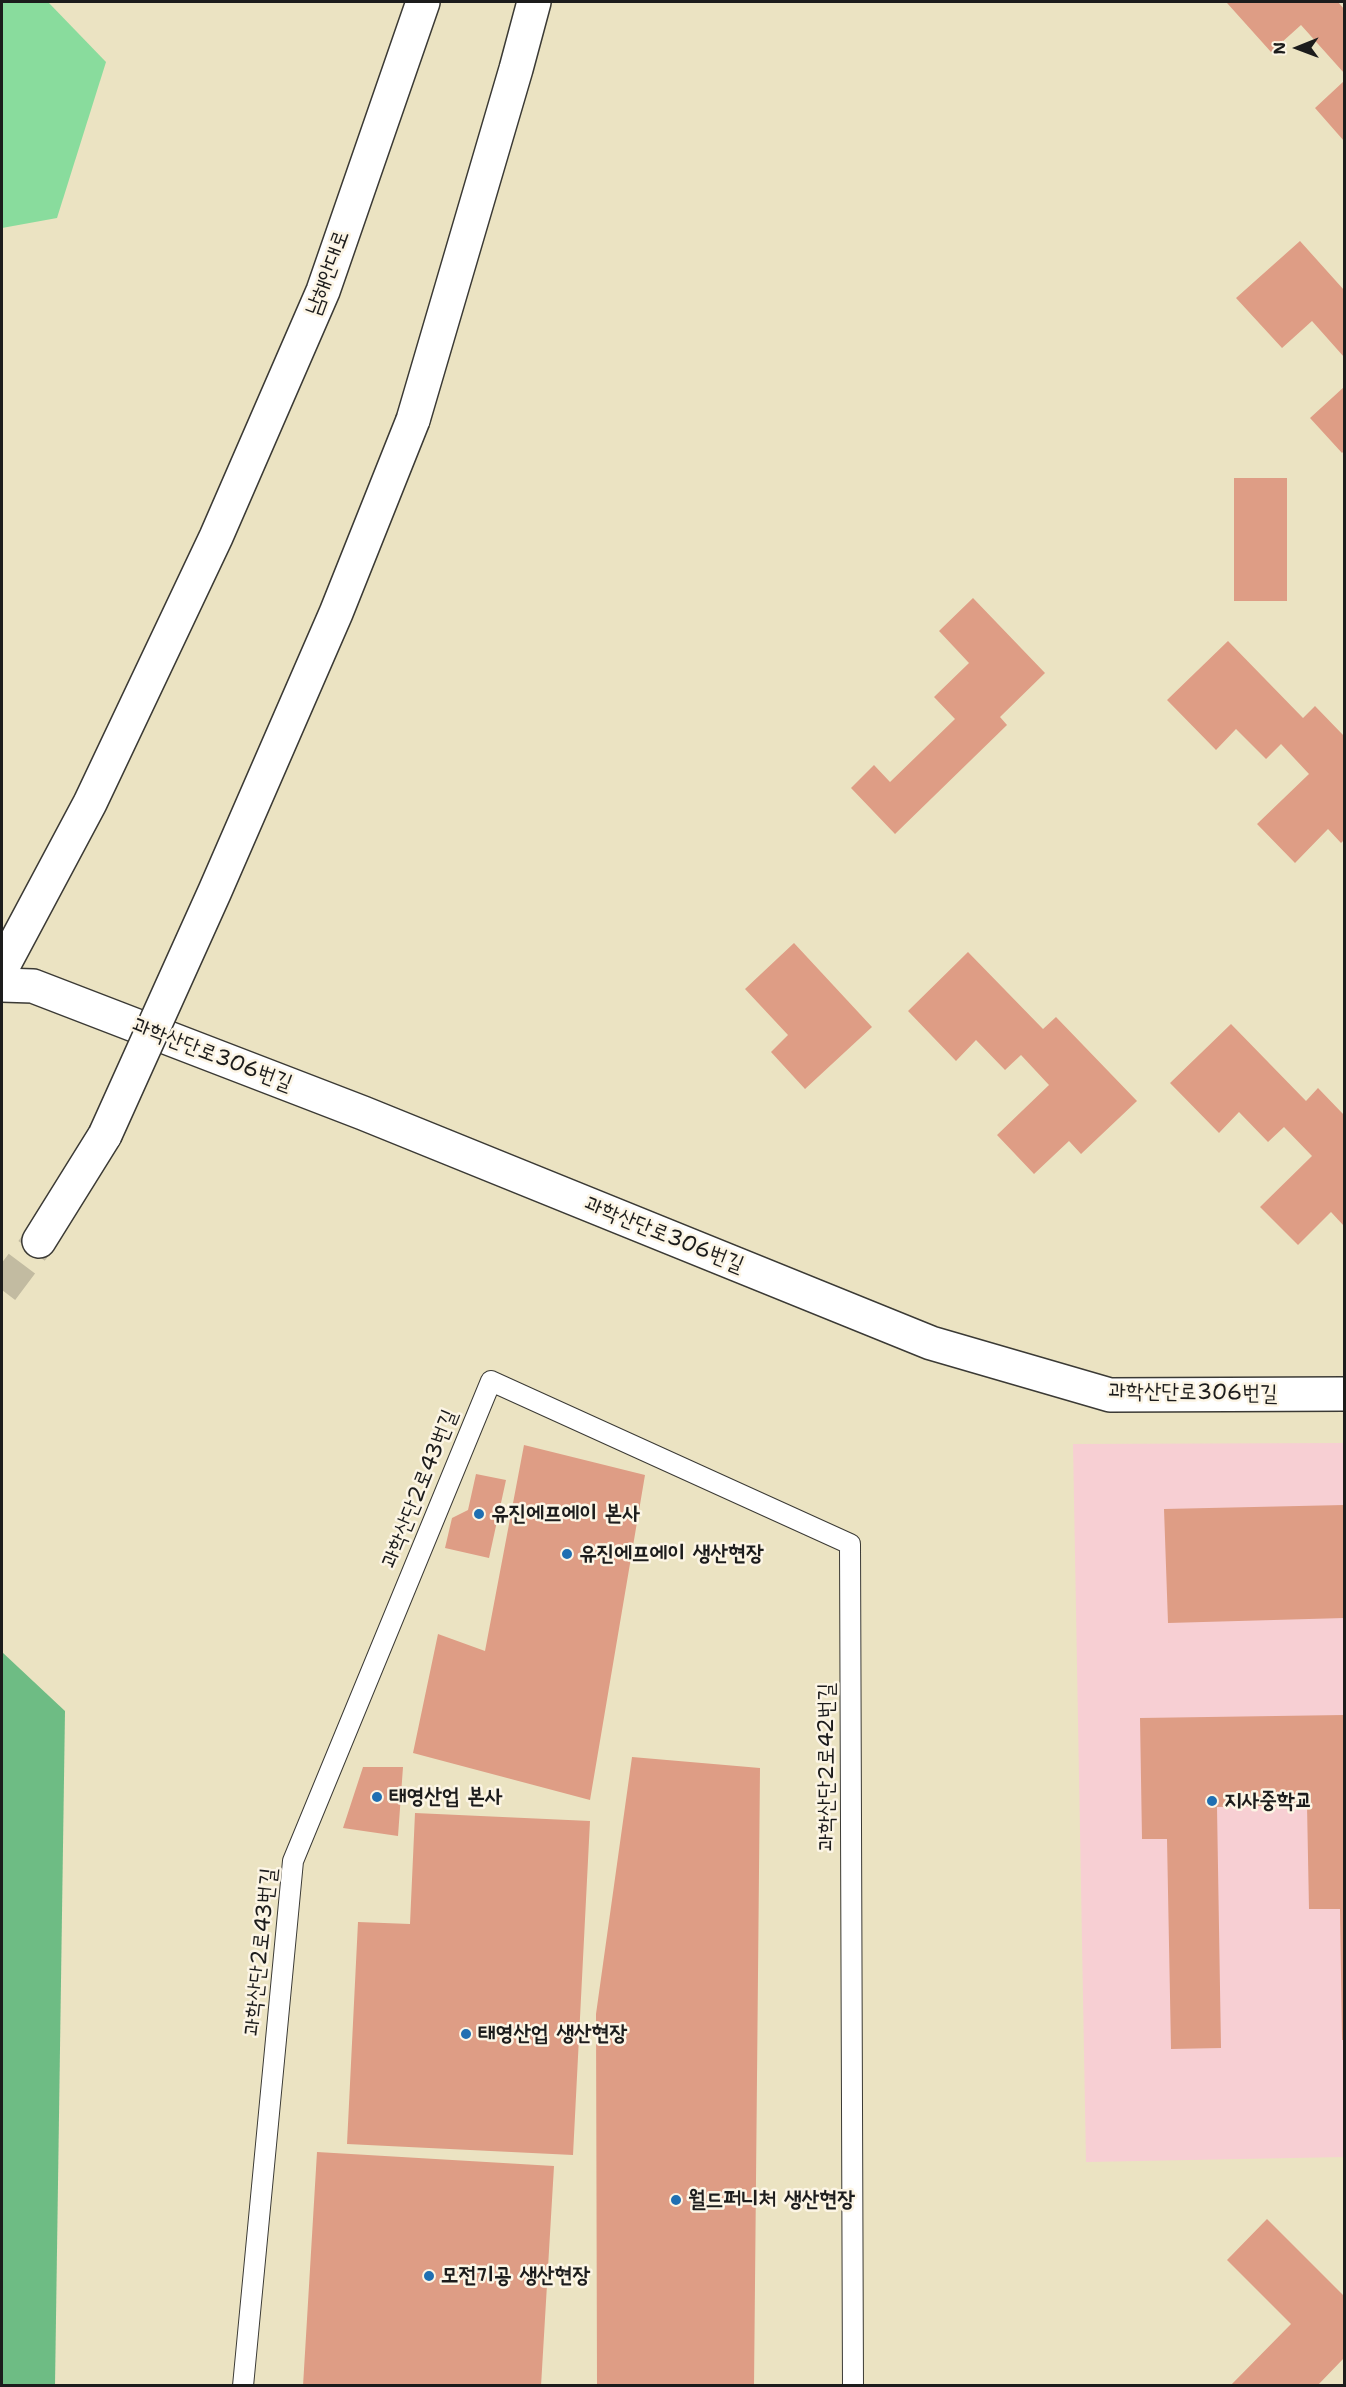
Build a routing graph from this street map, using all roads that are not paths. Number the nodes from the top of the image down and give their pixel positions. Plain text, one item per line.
1 (423, 2) edge
2 (534, 2) edge
3 (2, 968) edge
4 (2, 985) edge
5 (39, 1241) tunnel mouth
6 (491, 1381) joint
7 (1344, 1394) edge
8 (243, 2385) edge
9 (853, 2385) edge

1 - 3 main road, 남해안대로
2 - 5 main road, bridge
4 - 7 main road, 과학산단로306번길
6 - 8 lane, 과학산단2로43번길
6 - 9 lane, 과학산단2로42번길

